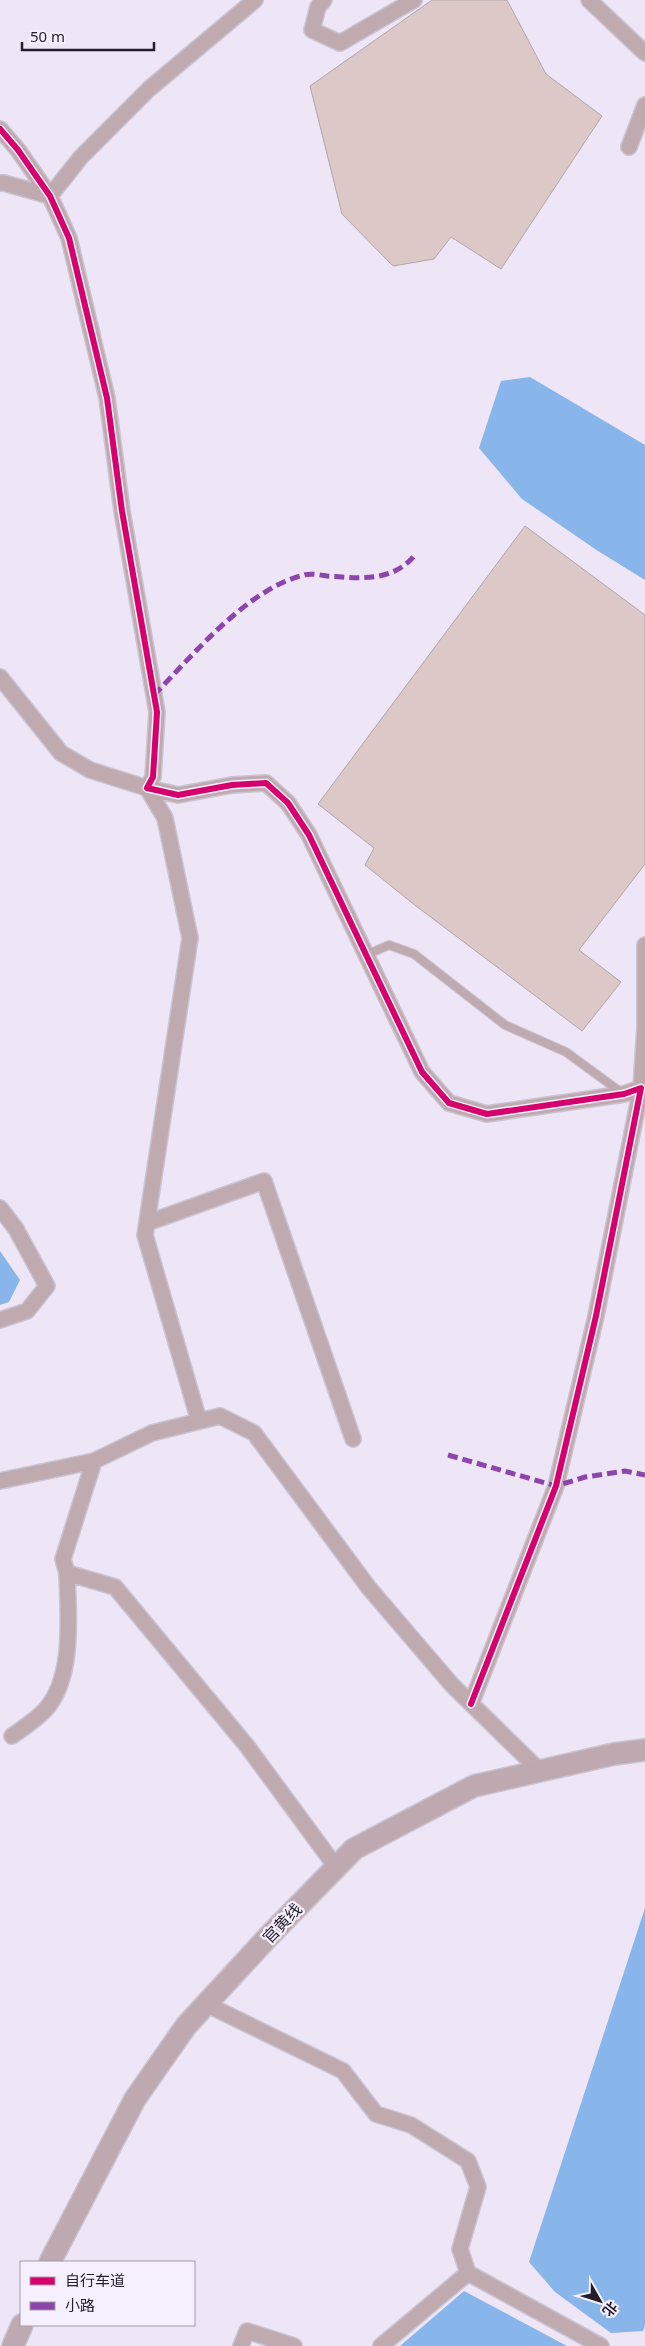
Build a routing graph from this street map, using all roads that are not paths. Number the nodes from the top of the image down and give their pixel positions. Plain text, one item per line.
1 (255, 0) edge
2 (324, 0) edge
3 (414, 0) edge
4 (589, 0) edge
5 (645, 54) edge
6 (645, 105) edge
7 (0, 129) edge
8 (629, 147) dead end
9 (0, 184) edge
10 (50, 196) junction
11 (0, 677) edge
12 (146, 788) junction
13 (645, 945) edge
14 (366, 955) junction
15 (641, 1088) junction
16 (624, 1094) junction
17 (0, 1208) edge
18 (147, 1223) junction
19 (0, 1320) edge
20 (199, 1421) junction
21 (353, 1439) dead end
22 (94, 1461) junction
23 (0, 1481) edge
24 (67, 1573) junction
25 (471, 1704) junction
26 (12, 1736) dead end
27 (645, 1750) edge
28 (540, 1771) junction
29 (336, 1867) junction
30 (206, 2004) junction
31 (51, 2261) edge
32 (468, 2273) junction
33 (22, 2326) edge
34 (13, 2346) edge
35 (241, 2346) edge
36 (294, 2346) edge
37 (381, 2346) edge
38 (601, 2346) edge

1 - 10 street
2 - 3 street
4 - 5 street
6 - 8 street
7 - 10 street
9 - 10 street
10 - 12 street
11 - 12 street
12 - 14 street
12 - 18 street
13 - 15 street
14 - 16 lane
14 - 16 street
15 - 16 street
15 - 25 street
17 - 19 street
18 - 20 street
18 - 21 street
20 - 22 street
20 - 25 street
22 - 23 street
22 - 24 street
24 - 26 street
24 - 29 street
25 - 28 street
27 - 28 street, 官黄线
28 - 29 street, 官黄线
29 - 30 street, 官黄线
30 - 31 street, 官黄线
30 - 32 street
32 - 37 street
32 - 38 street
33 - 34 street
35 - 36 street

